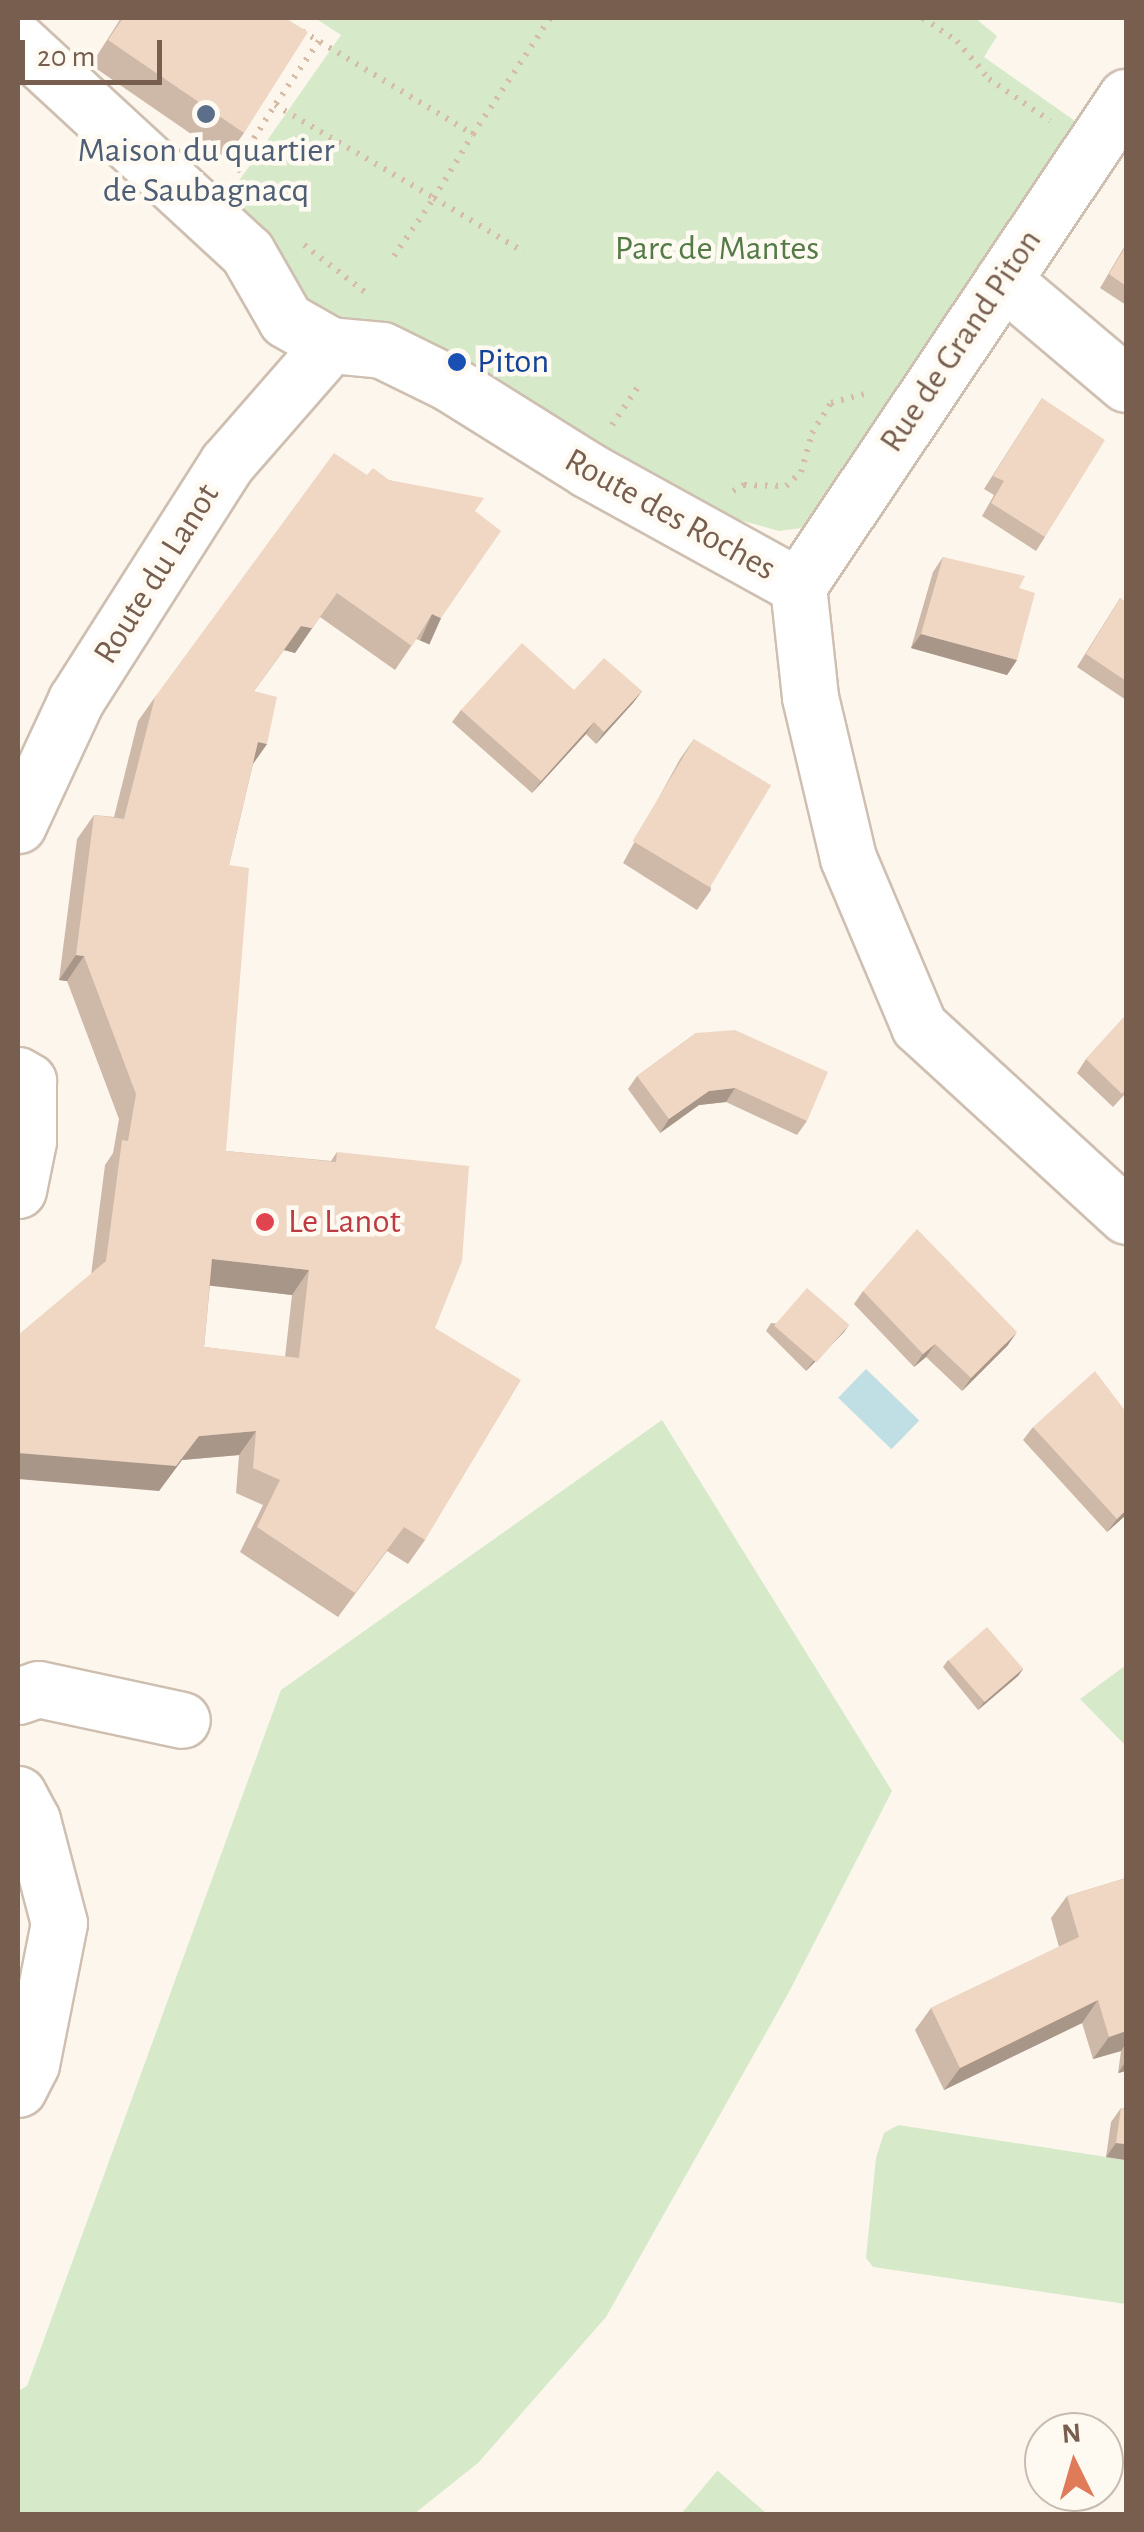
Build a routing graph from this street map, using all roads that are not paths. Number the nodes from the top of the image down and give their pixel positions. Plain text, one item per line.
1 (32, 36) edge
2 (1126, 97) edge
3 (1003, 280) junction
4 (330, 346) junction
5 (1126, 384) edge
6 (798, 586) junction
7 (18, 824) edge
8 (18, 1075) edge
9 (18, 1190) edge
10 (1126, 1216) edge
11 (18, 1696) edge
12 (182, 1720) dead end
13 (18, 1794) edge
14 (18, 2090) edge

1 - 4 street, Route des Roches
2 - 3 street, Rue de Grand Piton
3 - 5 street
3 - 6 street, Rue de Grand Piton
4 - 6 street, Route des Roches
4 - 7 street, Route du Lanot
6 - 10 street, Route des Roches
8 - 9 street
11 - 12 street
13 - 14 street

